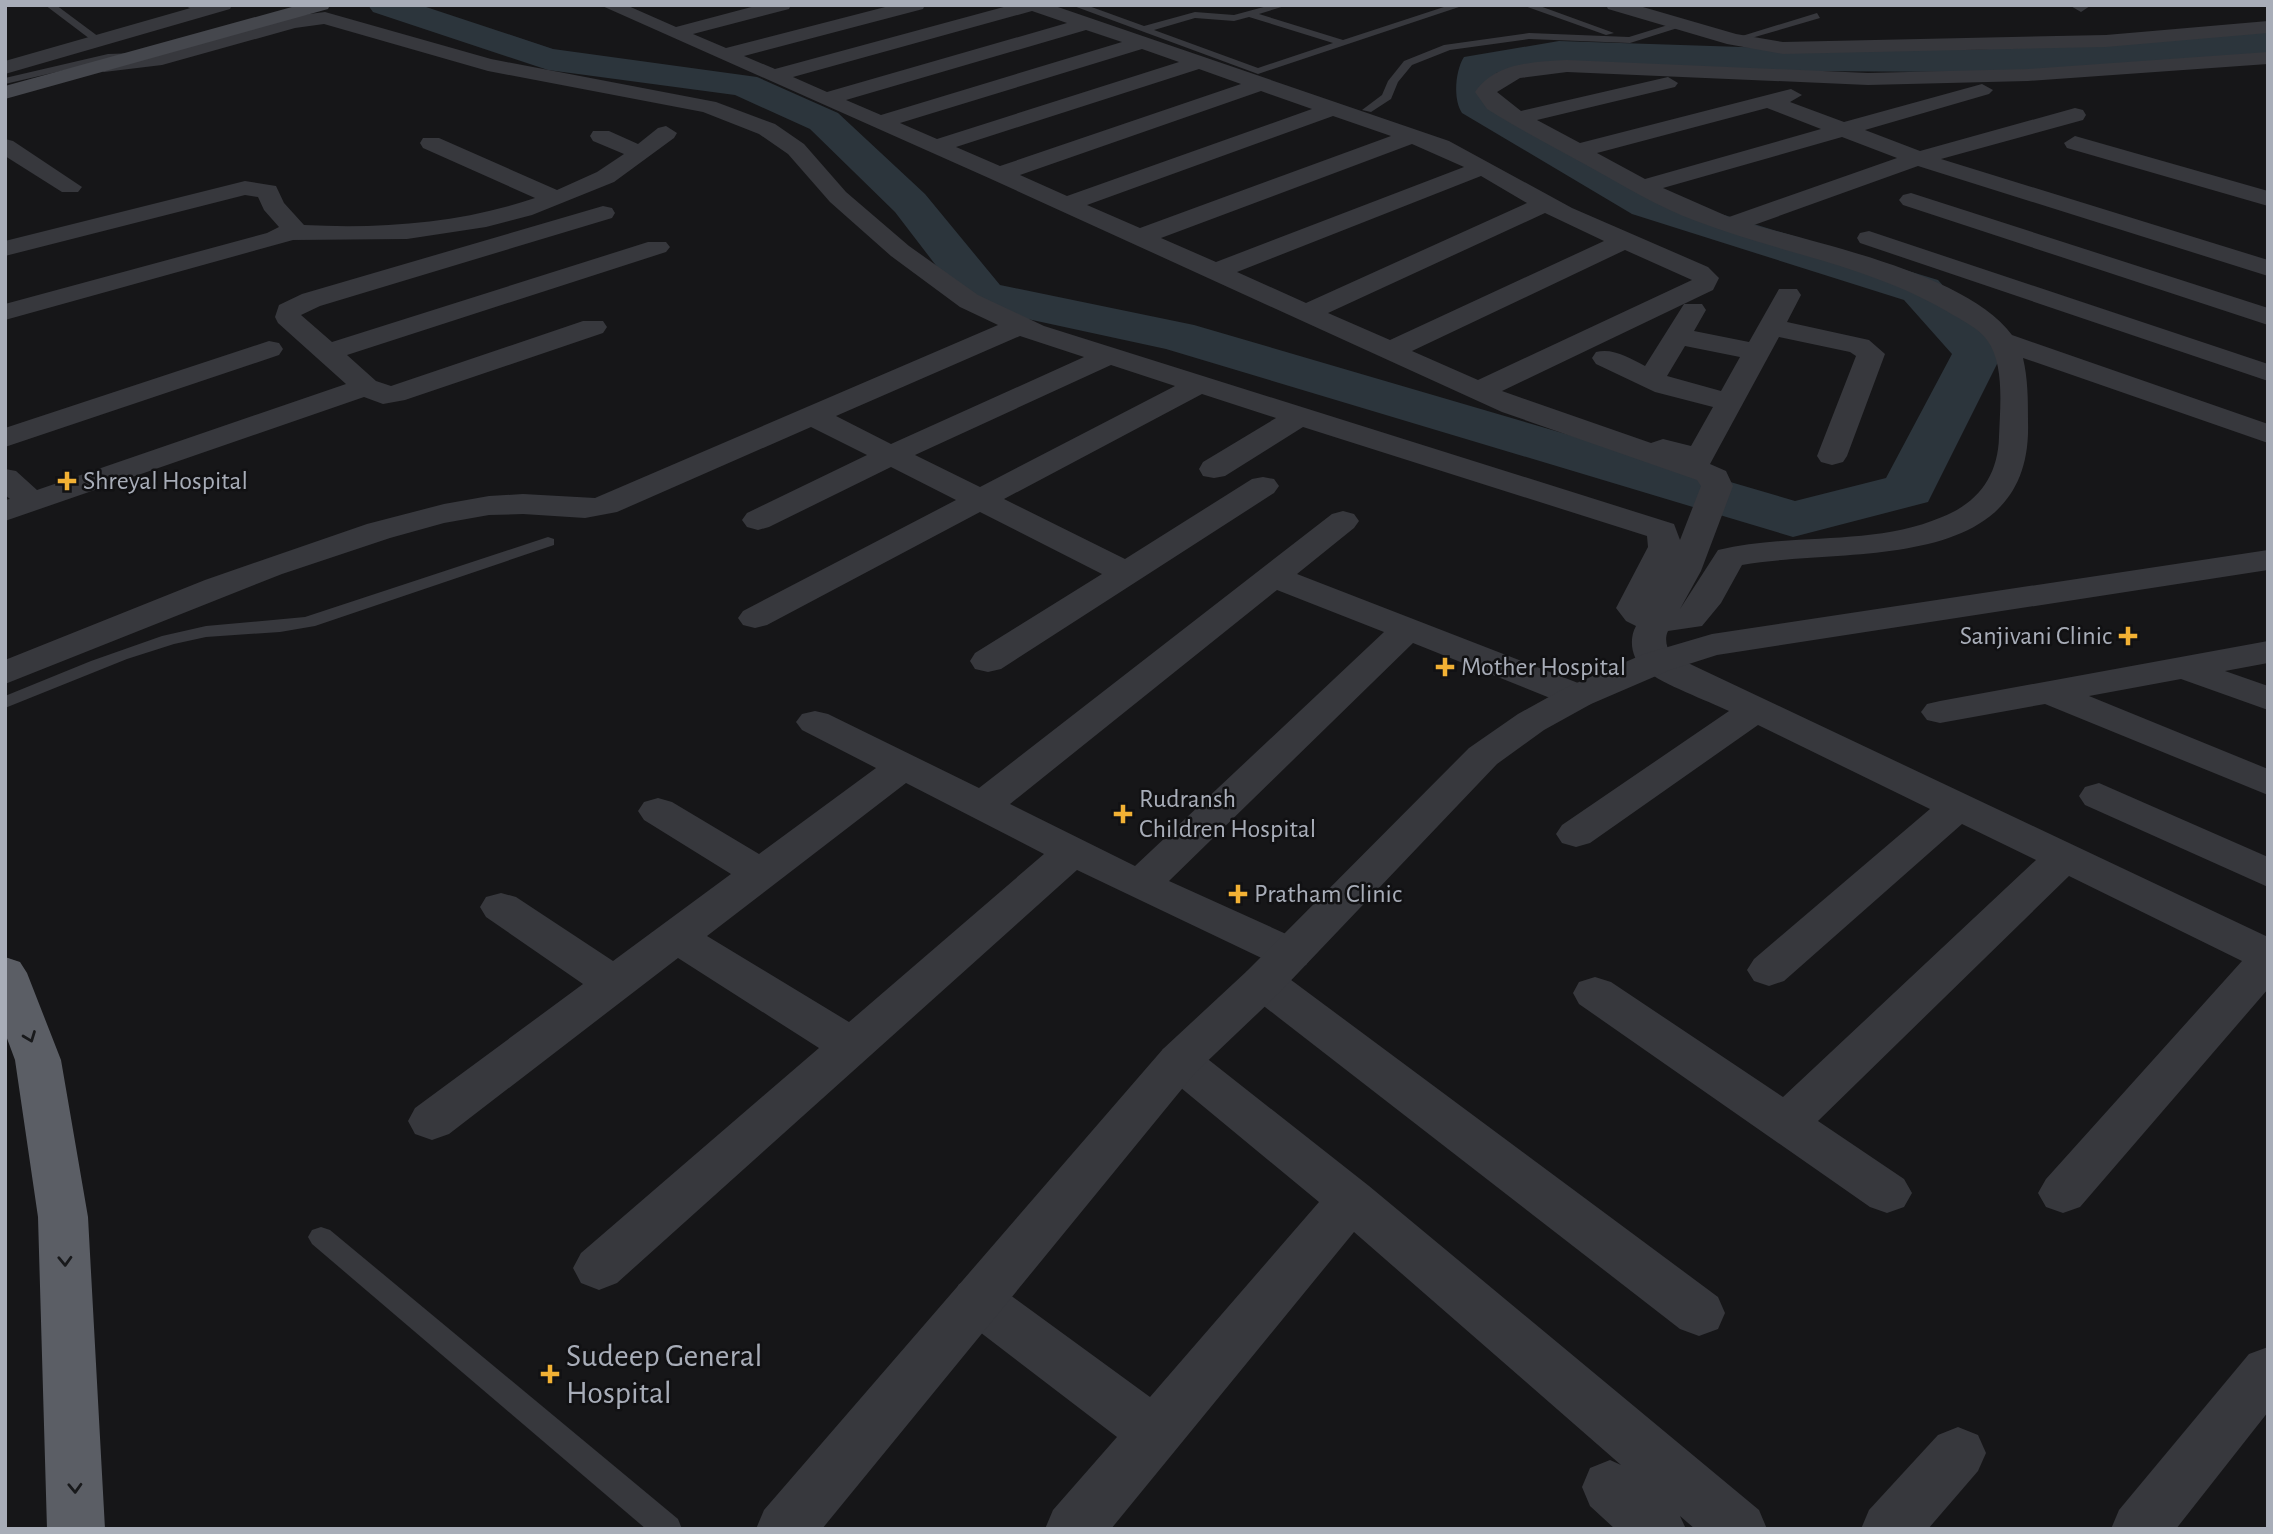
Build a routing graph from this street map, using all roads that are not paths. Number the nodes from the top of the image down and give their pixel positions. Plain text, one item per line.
1 (50, 5) edge
2 (223, 5) edge
3 (250, 5) edge
4 (321, 5) edge
5 (609, 5) edge
6 (782, 5) edge
7 (916, 5) edge
8 (1033, 5) edge
9 (1224, 5) edge
10 (1283, 5) edge
11 (1433, 5) edge
12 (1460, 5) edge
13 (1527, 5) edge
14 (1615, 5) edge
15 (196, 8) edge
16 (1446, 9) junction
17 (1081, 14) edge
18 (1251, 14) junction
19 (1816, 16) dead end
20 (1681, 24) junction
21 (2268, 27) edge
22 (675, 33) junction
23 (1143, 36) junction
24 (1630, 40) junction
25 (1734, 40) junction
26 (1342, 43) junction
27 (110, 47) junction
28 (147, 54) junction
29 (724, 55) junction
30 (2268, 58) edge
31 (1198, 62) junction
32 (5, 68) edge
33 (1713, 72) junction
34 (774, 76) junction
35 (5, 79) edge
36 (1851, 79) junction
37 (1561, 82) dead end
38 (1261, 85) junction
39 (2137, 87) dead end
40 (5, 93) edge
41 (825, 99) junction
42 (1602, 99) junction
43 (1768, 101) junction
44 (1332, 109) junction
45 (1367, 110) dead end
46 (2075, 115) dead end
47 (1517, 118) junction
48 (878, 123) junction
49 (1671, 126) junction
50 (1843, 130) junction
51 (666, 133) dead end
52 (601, 136) dead end
53 (1412, 136) junction
54 (431, 143) dead end
55 (2075, 143) dead end
56 (5, 146) edge
57 (934, 147) junction
58 (1577, 151) junction
59 (641, 153) junction
60 (1919, 158) junction
61 (1484, 167) junction
62 (999, 174) junction
63 (70, 187) dead end
64 (1642, 187) junction
65 (557, 198) junction
66 (2268, 199) edge
67 (1912, 200) dead end
68 (1546, 203) junction
69 (1063, 205) junction
70 (603, 213) dead end
71 (1729, 225) junction
72 (289, 232) junction
73 (1853, 232) dead end
74 (1137, 237) junction
75 (1624, 242) junction
76 (657, 247) dead end
77 (2268, 247) edge
78 (5, 249) edge
79 (558, 253) junction
80 (2243, 260) junction
81 (2268, 268) edge
82 (1214, 272) junction
83 (616, 290) dead end
84 (1787, 295) dead end
85 (1693, 310) dead end
86 (5, 312) edge
87 (1304, 313) junction
88 (2268, 317) edge
89 (1020, 326) junction
90 (593, 327) dead end
91 (1677, 336) junction
92 (1763, 339) junction
93 (2001, 341) junction
94 (269, 349) dead end
95 (1389, 351) junction
96 (329, 352) junction
97 (1111, 355) junction
98 (1606, 358) dead end
99 (2268, 373) edge
100 (1651, 379) junction
101 (1202, 383) junction
102 (366, 387) junction
103 (1478, 391) junction
104 (1729, 402) junction
105 (1302, 415) junction
106 (812, 416) junction
107 (1562, 426) junction
108 (2268, 434) edge
109 (5, 438) edge
110 (891, 455) junction
111 (1832, 456) dead end
112 (1214, 469) dead end
113 (5, 478) edge
114 (1263, 486) dead end
115 (981, 500) junction
116 (18, 507) edge
117 (758, 520) dead end
118 (1343, 521) dead end
119 (548, 542) dead end
120 (2268, 560) edge
121 (1127, 573) junction
122 (1273, 576) junction
123 (755, 618) dead end
124 (1408, 630) junction
125 (1658, 631) junction
126 (2268, 652) edge
127 (988, 661) dead end
128 (2184, 667) junction
129 (5, 673) edge
130 (2048, 692) junction
131 (1578, 696) junction
132 (2268, 699) edge
133 (5, 703) edge
134 (1757, 709) junction
135 (1940, 712) dead end
136 (815, 722) dead end
137 (903, 766) junction
138 (2268, 783) edge
139 (2099, 796) dead end
140 (982, 806) junction
141 (1958, 806) junction
142 (658, 811) dead end
143 (1576, 834) dead end
144 (1073, 851) junction
145 (2064, 857) junction
146 (761, 873) junction
147 (2268, 873) edge
148 (1140, 885) junction
149 (501, 907) dead end
150 (677, 937) junction
151 (2268, 957) edge
152 (1277, 968) junction
153 (1769, 970) dead end
154 (5, 973) edge
155 (615, 984) junction
156 (1595, 993) dead end
157 (852, 1046) junction
158 (1179, 1061) junction
159 (432, 1121) dead end
160 (1786, 1123) junction
161 (1887, 1193) dead end
162 (2063, 1193) dead end
163 (1351, 1200) junction
164 (321, 1237) dead end
165 (599, 1268) dead end
166 (977, 1300) junction
167 (1699, 1313) dead end
168 (2268, 1371) edge
169 (1155, 1433) junction
170 (1958, 1453) dead end
171 (1610, 1487) dead end
172 (76, 1529) edge
173 (668, 1529) edge
174 (785, 1529) edge
175 (1074, 1529) edge
176 (1657, 1529) edge
177 (1738, 1529) edge
178 (1890, 1529) edge
179 (2140, 1529) edge

1 - 27 lane
2 - 15 street
3 - 27 main road
4 - 28 main road
5 - 22 street
6 - 22 street
7 - 29 street
8 - 17 street
8 - 34 street
9 - 18 lane
10 - 18 lane
11 - 16 lane
12 - 16 lane
13 - 24 lane
14 - 20 street
15 - 27 street
16 - 26 lane
17 - 23 street
17 - 41 street
18 - 23 lane
18 - 26 lane
19 - 25 lane
20 - 24 lane
20 - 25 street
21 - 25 street
22 - 29 street
23 - 26 lane
23 - 31 street
23 - 48 street
24 - 45 lane
27 - 28 main road
27 - 32 main road
27 - 35 lane
27 - 40 main road
27 - 89 street
28 - 35 lane
29 - 34 street
30 - 36 street
31 - 38 street
31 - 57 street
33 - 36 street
33 - 42 street
33 - 47 street
34 - 41 street
36 - 43 street
37 - 42 street
38 - 44 street
38 - 62 street
39 - 50 street
41 - 48 street
42 - 47 street
42 - 49 street
43 - 49 street
43 - 50 street
44 - 53 street
44 - 69 street
46 - 60 street
47 - 58 street
48 - 57 street
49 - 58 street
50 - 60 street
50 - 64 street
51 - 59 street
52 - 59 street
53 - 61 street
53 - 74 street
54 - 65 street
55 - 66 street
56 - 63 street
57 - 62 street
58 - 64 street
59 - 65 street
60 - 71 street
60 - 80 street
61 - 68 street
61 - 82 street
62 - 69 street
64 - 71 street
65 - 72 street
67 - 88 street
68 - 75 street
68 - 87 street
69 - 74 street
70 - 79 street
71 - 93 street
72 - 78 street
72 - 86 street
73 - 99 street
74 - 82 street
75 - 95 street
75 - 103 street
76 - 79 street
77 - 80 street
79 - 83 street
79 - 96 street
79 - 96 street
80 - 81 street
82 - 87 street
84 - 92 street
85 - 91 street
87 - 95 street
89 - 97 street
89 - 106 street
90 - 102 street
91 - 92 street
91 - 100 street
92 - 104 street
92 - 111 street
93 - 108 street
93 - 125 street
94 - 109 street
95 - 103 street
96 - 102 street
97 - 101 street
97 - 110 street
98 - 100 street
100 - 104 street
101 - 105 street
101 - 115 street
102 - 116 street
103 - 107 street
104 - 107 street
105 - 112 street
105 - 125 street
106 - 110 street
106 - 129 street
107 - 125 street
110 - 115 street
110 - 117 street
113 - 116 street
114 - 121 street
115 - 121 street
115 - 123 street
118 - 122 street
119 - 133 lane
120 - 125 street
121 - 127 street
122 - 124 street
122 - 140 street
124 - 131 street
124 - 148 street
125 - 131 street
125 - 134 street
126 - 128 street
128 - 130 street
128 - 132 street
130 - 135 street
130 - 138 street
131 - 152 street
134 - 141 street
134 - 143 street
136 - 137 street
137 - 140 street
137 - 146 street
139 - 147 street
140 - 144 street
141 - 145 street
141 - 153 street
142 - 146 street
144 - 148 street
144 - 157 street
145 - 151 street
145 - 160 street
146 - 150 street
148 - 152 street
149 - 155 street
150 - 155 street
150 - 157 street
151 - 162 street
152 - 158 street
152 - 167 street
154 -> 172 highway
155 - 159 street
156 - 160 street
157 - 165 street
158 - 163 street
158 - 166 street
160 - 161 street
163 - 169 street
163 - 177 street
164 - 173 lane
166 - 169 street
166 - 174 street
168 - 179 street
169 - 175 street
170 - 178 street
171 - 176 street

